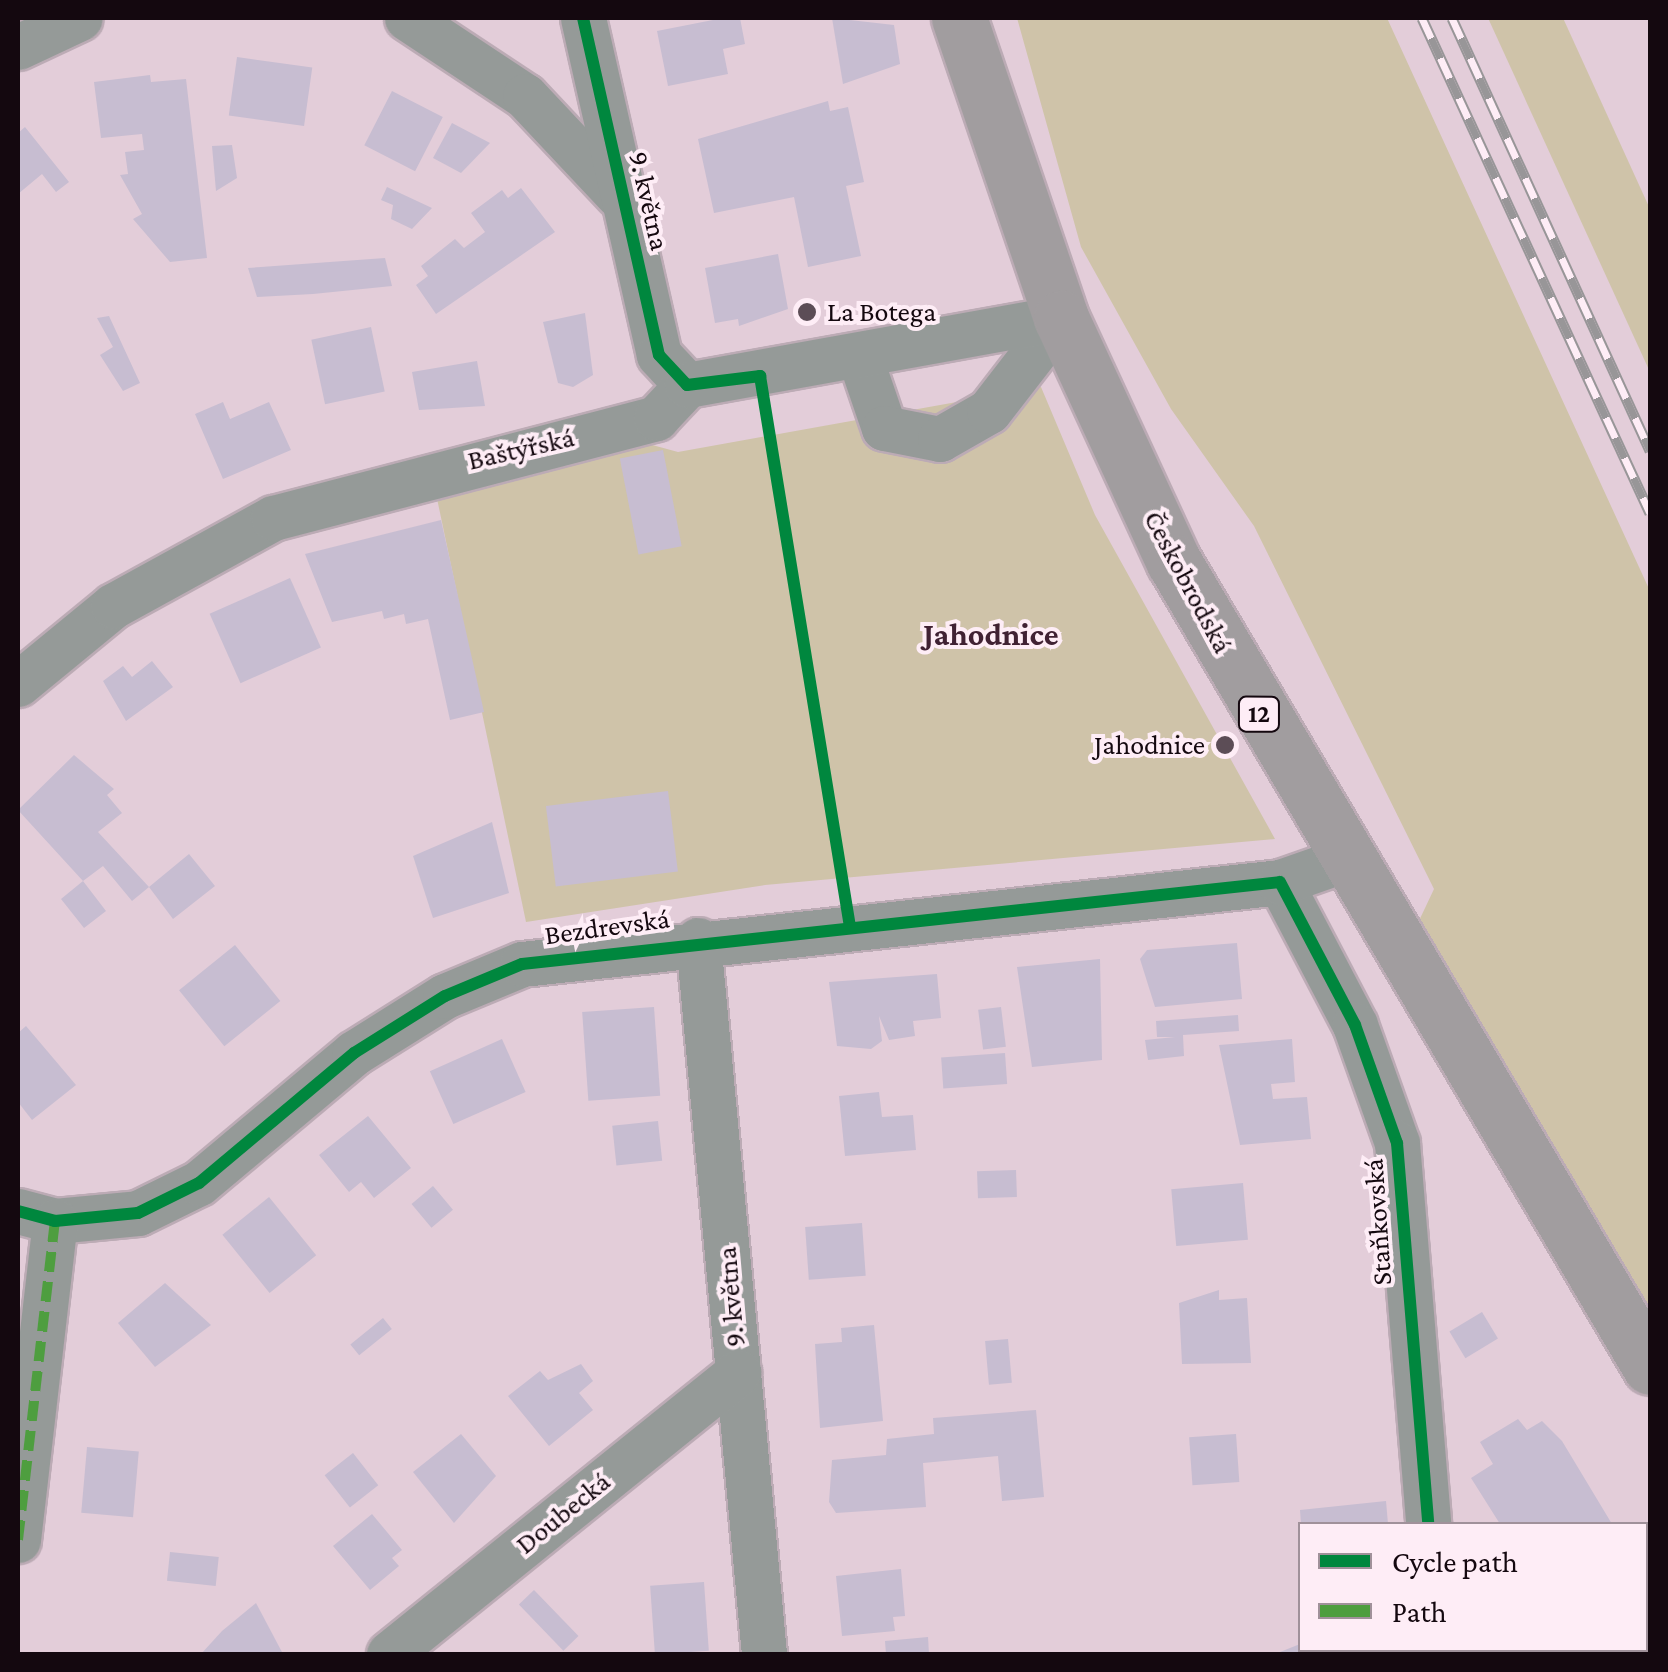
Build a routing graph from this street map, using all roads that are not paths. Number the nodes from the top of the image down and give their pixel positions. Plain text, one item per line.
1 (80, 18) edge
2 (407, 18) edge
3 (583, 18) edge
4 (959, 18) edge
5 (18, 46) edge
6 (592, 64) junction
7 (526, 96) junction
8 (623, 200) junction
9 (1061, 318) junction
10 (860, 355) junction
11 (687, 385) junction
12 (18, 684) edge
13 (1343, 860) junction
14 (1280, 882) junction
15 (698, 940) junction
16 (36, 1216) edge
17 (1650, 1367) edge
18 (738, 1372) junction
19 (1428, 1522) edge
20 (18, 1540) edge
21 (389, 1654) edge
22 (764, 1654) edge

1 - 5 street
2 - 7 street
3 - 6 street, 9. května
4 - 9 main road, Českobrodská / 12
6 - 7 street
6 - 8 street, 9. května
7 - 8 street
8 - 11 street, 9. května
9 - 10 street
9 - 10 street
9 - 13 main road, Českobrodská / 12
10 - 11 street
11 - 12 street, Baštýřská
13 - 14 street, Bezdrevská
13 - 17 main road, Českobrodská / 12
14 - 15 street, Bezdrevská
14 - 19 street, Staňkovská
15 - 16 street, Bezdrevská
15 - 18 street, 9. května
16 - 20 street
18 - 21 street, Doubecká
18 - 22 street, 9. května

